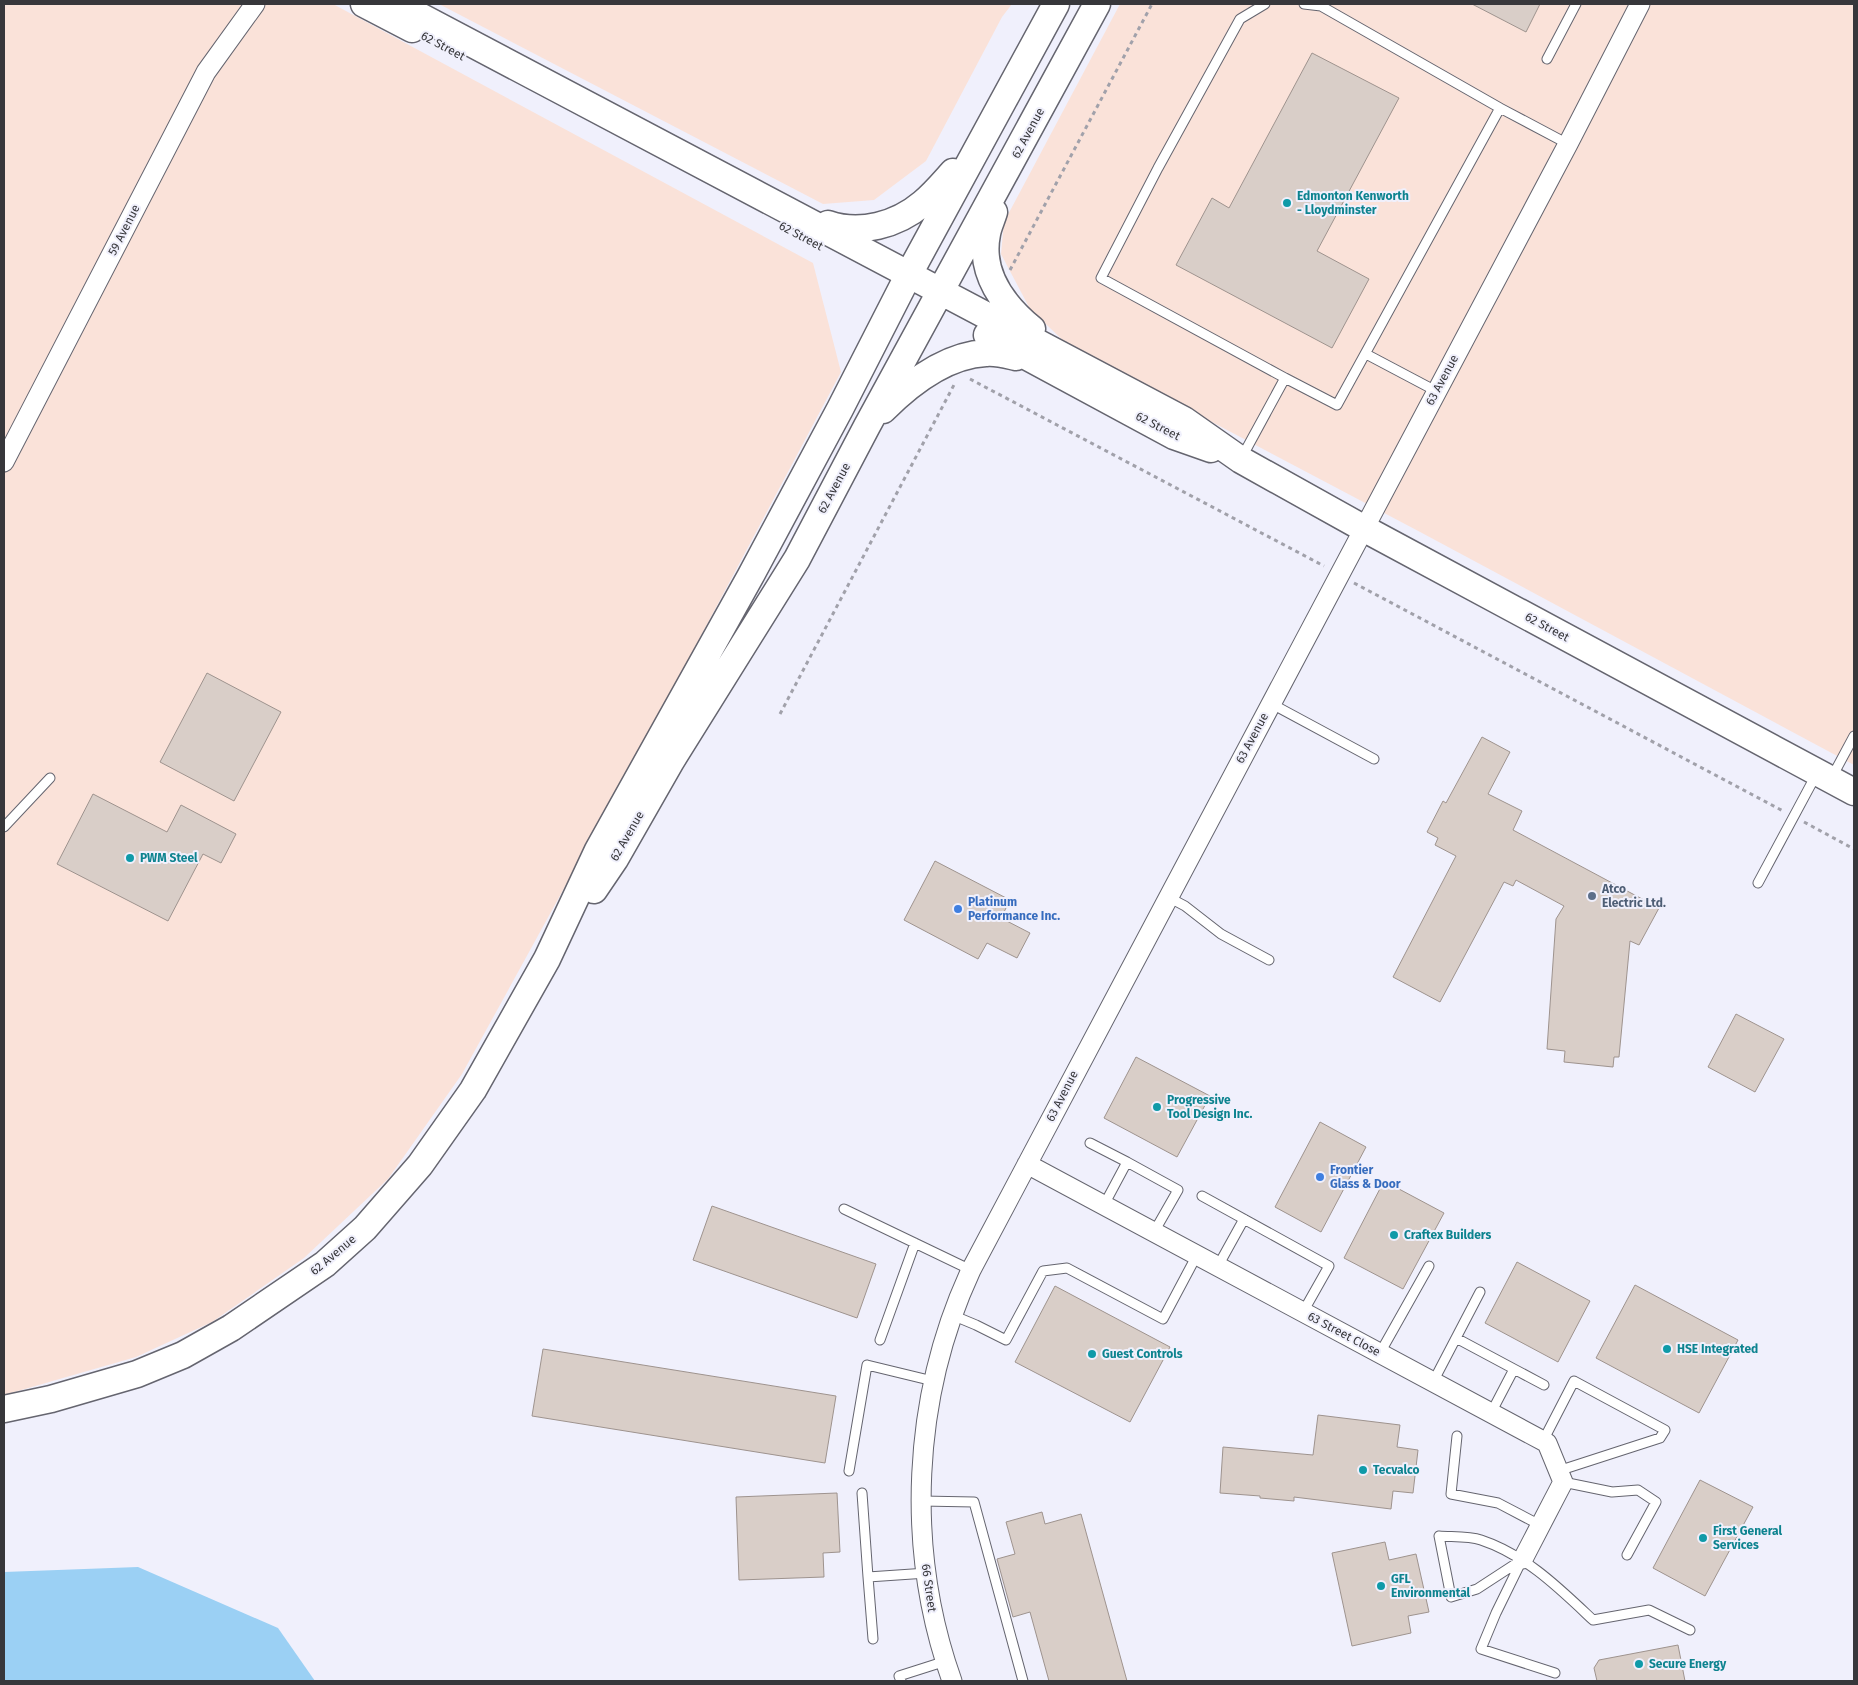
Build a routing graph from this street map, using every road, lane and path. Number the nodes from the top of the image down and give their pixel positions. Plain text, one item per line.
1 (255, 4) edge
2 (364, 4) edge
3 (397, 4) edge
4 (1056, 4) edge
5 (1097, 4) edge
6 (1152, 4) edge
7 (1265, 4) edge
8 (1304, 4) edge
9 (1576, 4) edge
10 (1640, 4) edge
11 (1547, 59) dead end
12 (1500, 108) junction
13 (1568, 144) junction
14 (975, 150) junction
15 (1006, 173) junction
16 (781, 208) junction
17 (1008, 273) dead end
18 (905, 281) junction
19 (937, 298) junction
20 (1366, 354) junction
21 (1067, 358) junction
22 (1039, 363) junction
23 (1285, 378) junction
24 (1436, 391) junction
25 (867, 426) junction
26 (1241, 460) junction
27 (4, 462) edge
28 (1363, 528) junction
29 (1320, 564) dead end
30 (1358, 585) dead end
31 (1270, 703) junction
32 (780, 714) dead end
33 (1854, 736) edge
34 (1374, 759) dead end
35 (1824, 776) junction
36 (50, 778) dead end
37 (1854, 792) edge
38 (1779, 809) dead end
39 (1806, 823) dead end
40 (4, 827) edge
41 (1854, 849) edge
42 (1758, 883) dead end
43 (1168, 897) junction
44 (547, 958) junction
45 (1269, 960) dead end
46 (1090, 1143) dead end
47 (1127, 1162) junction
48 (1027, 1164) junction
49 (1202, 1196) dead end
50 (1104, 1205) junction
51 (844, 1209) dead end
52 (1244, 1219) junction
53 (1154, 1232) junction
54 (915, 1243) junction
55 (1197, 1255) junction
56 (1218, 1266) junction
57 (1429, 1266) dead end
58 (971, 1270) junction
59 (1480, 1292) dead end
60 (1303, 1312) junction
61 (952, 1315) junction
62 (1456, 1338) junction
63 (880, 1340) dead end
64 (1380, 1353) junction
65 (1514, 1369) junction
66 (933, 1381) junction
67 (1433, 1382) junction
68 (1544, 1385) dead end
69 (4, 1408) edge
70 (1491, 1413) junction
71 (1457, 1436) dead end
72 (1543, 1441) junction
73 (849, 1471) dead end
74 (1561, 1477) junction
75 (862, 1493) dead end
76 (922, 1496) junction
77 (1540, 1525) junction
78 (1627, 1555) dead end
79 (1522, 1559) junction
80 (927, 1573) junction
81 (868, 1577) junction
82 (1690, 1630) dead end
83 (873, 1639) dead end
84 (946, 1661) junction
85 (1555, 1673) dead end
86 (901, 1681) edge
87 (952, 1681) edge
88 (1024, 1681) edge

1 - 27 street, 59 Avenue
2 - 18 main road, 62 Street
3 - 16 main road, 62 Street
4 - 14 main road, 62 Avenue
5 - 15 main road, 62 Avenue
6 - 17 path
7 - 23 lane
8 - 12 lane
9 - 11 lane
10 - 13 street, 63 Avenue
12 - 13 lane
12 - 20 lane
13 - 24 street, 63 Avenue
14 - 16 main road
14 - 18 main road, 62 Avenue
15 - 19 main road, 62 Avenue
15 - 21 main road
16 - 18 main road, 62 Street
18 - 19 main road, 62 Street
18 - 44 main road, 62 Avenue
19 - 21 main road, 62 Street
19 - 22 main road, 62 Street
19 - 25 main road, 62 Avenue
20 - 23 lane
20 - 24 lane
21 - 26 main road, 62 Street
22 - 25 main road
22 - 26 main road, 62 Street
23 - 26 lane
24 - 28 street, 63 Avenue
25 - 44 main road, 62 Avenue
26 - 28 main road, 62 Street
28 - 31 street, 63 Avenue
28 - 35 main road, 62 Street
29 - 32 path
30 - 38 path
31 - 34 lane
31 - 43 street, 63 Avenue
33 - 35 lane
35 - 37 main road, 62 Street
35 - 42 lane
36 - 40 lane
39 - 41 path
43 - 45 lane
43 - 48 street, 63 Avenue
44 - 69 main road, 62 Avenue
46 - 47 lane
47 - 50 lane
47 - 53 lane
48 - 50 street, 63 Street Close
48 - 58 street, 63 Avenue
49 - 52 lane
50 - 53 street, 63 Street Close
51 - 54 lane
52 - 56 lane
52 - 60 lane
53 - 55 street, 63 Street Close
54 - 58 lane
54 - 63 lane
55 - 56 street, 63 Street Close
55 - 61 lane
56 - 60 street, 63 Street Close
57 - 64 lane
58 - 61 street, 63 Avenue
59 - 62 lane
60 - 64 street, 63 Street Close
61 - 66 street, 63 Avenue
62 - 65 lane
62 - 67 lane
64 - 67 street, 63 Street Close
65 - 68 lane
65 - 70 lane
66 - 73 lane
66 - 76 street, 63 Avenue
67 - 70 street, 63 Street Close
70 - 72 street, 63 Street Close
71 - 77 lane
72 - 74 street
72 - 74 lane
74 - 77 street
74 - 78 lane
75 - 81 lane
76 - 80 street, 66 Street
76 - 88 lane
77 - 79 street
79 - 79 lane
79 - 82 lane
79 - 85 lane
80 - 81 lane
80 - 84 street, 66 Street
81 - 83 lane
84 - 86 lane
84 - 87 street, 66 Street

